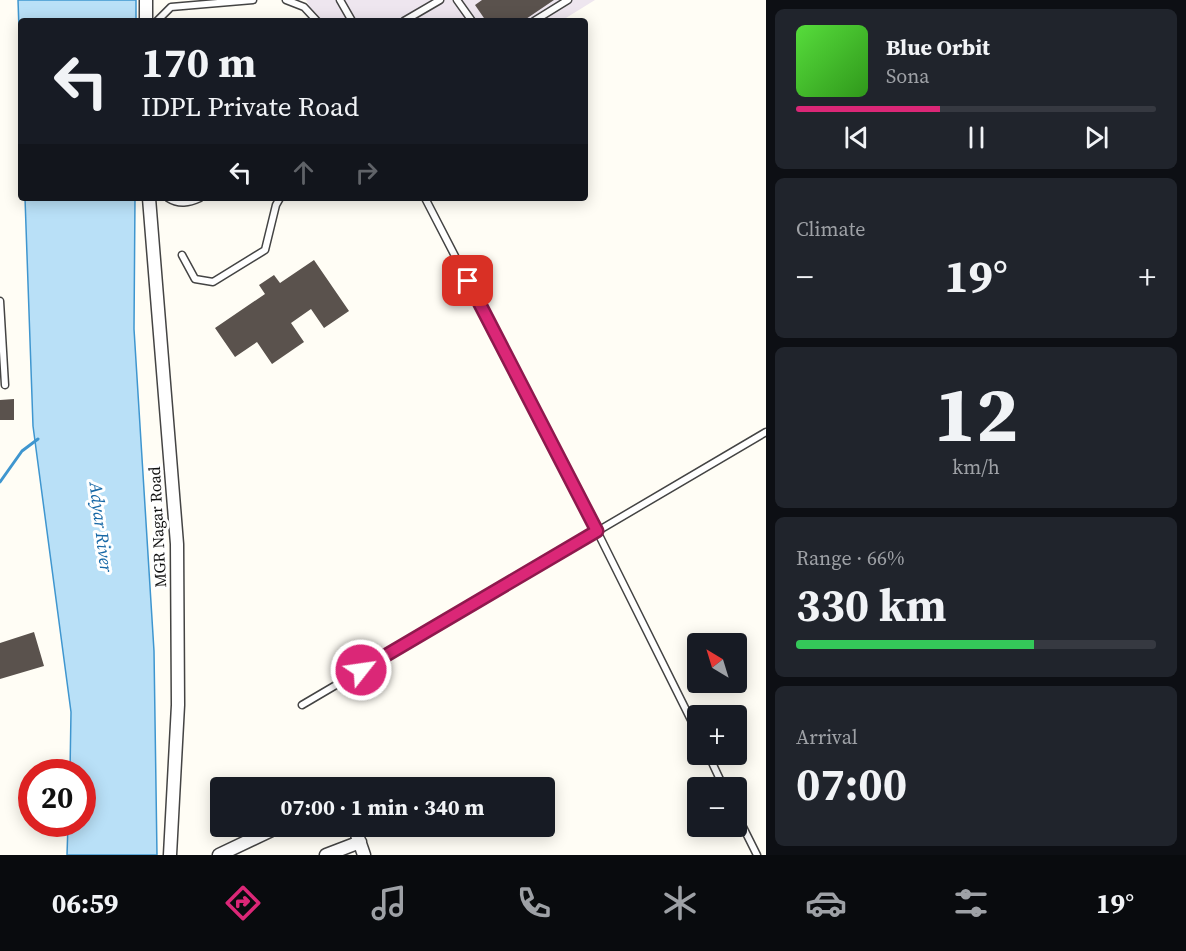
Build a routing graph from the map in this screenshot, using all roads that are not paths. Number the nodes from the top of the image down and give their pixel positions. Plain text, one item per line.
1 (146, 0) edge
2 (253, 0) edge
3 (286, 0) edge
4 (340, 0) edge
5 (440, 0) edge
6 (457, 0) edge
7 (568, 0) edge
8 (146, 18) edge
9 (160, 18) edge
10 (314, 18) edge
11 (350, 18) edge
12 (409, 18) edge
13 (470, 18) edge
14 (539, 18) edge
15 (149, 201) edge
16 (174, 201) edge
17 (192, 201) edge
18 (278, 201) edge
19 (426, 201) edge
20 (182, 255) dead end
21 (0, 300) edge
22 (5, 385) dead end
23 (766, 432) edge
24 (597, 531) junction
25 (302, 705) dead end
26 (687, 712) edge
27 (747, 835) edge
28 (257, 837) edge
29 (358, 837) edge
30 (360, 842) junction
31 (170, 855) edge
32 (219, 855) edge
33 (326, 855) edge
34 (364, 855) edge
35 (757, 855) edge

1 - 8 street
2 - 9 lane
3 - 10 lane
4 - 11 lane
5 - 12 lane
6 - 13 lane
7 - 14 lane
15 - 31 street, MGR Nagar Road
16 - 17 lane
18 - 20 lane
19 - 24 lane
21 - 22 lane
23 - 24 lane
24 - 25 lane
24 - 26 lane
27 - 35 lane
28 - 32 street
29 - 30 street
30 - 33 street
30 - 34 street

